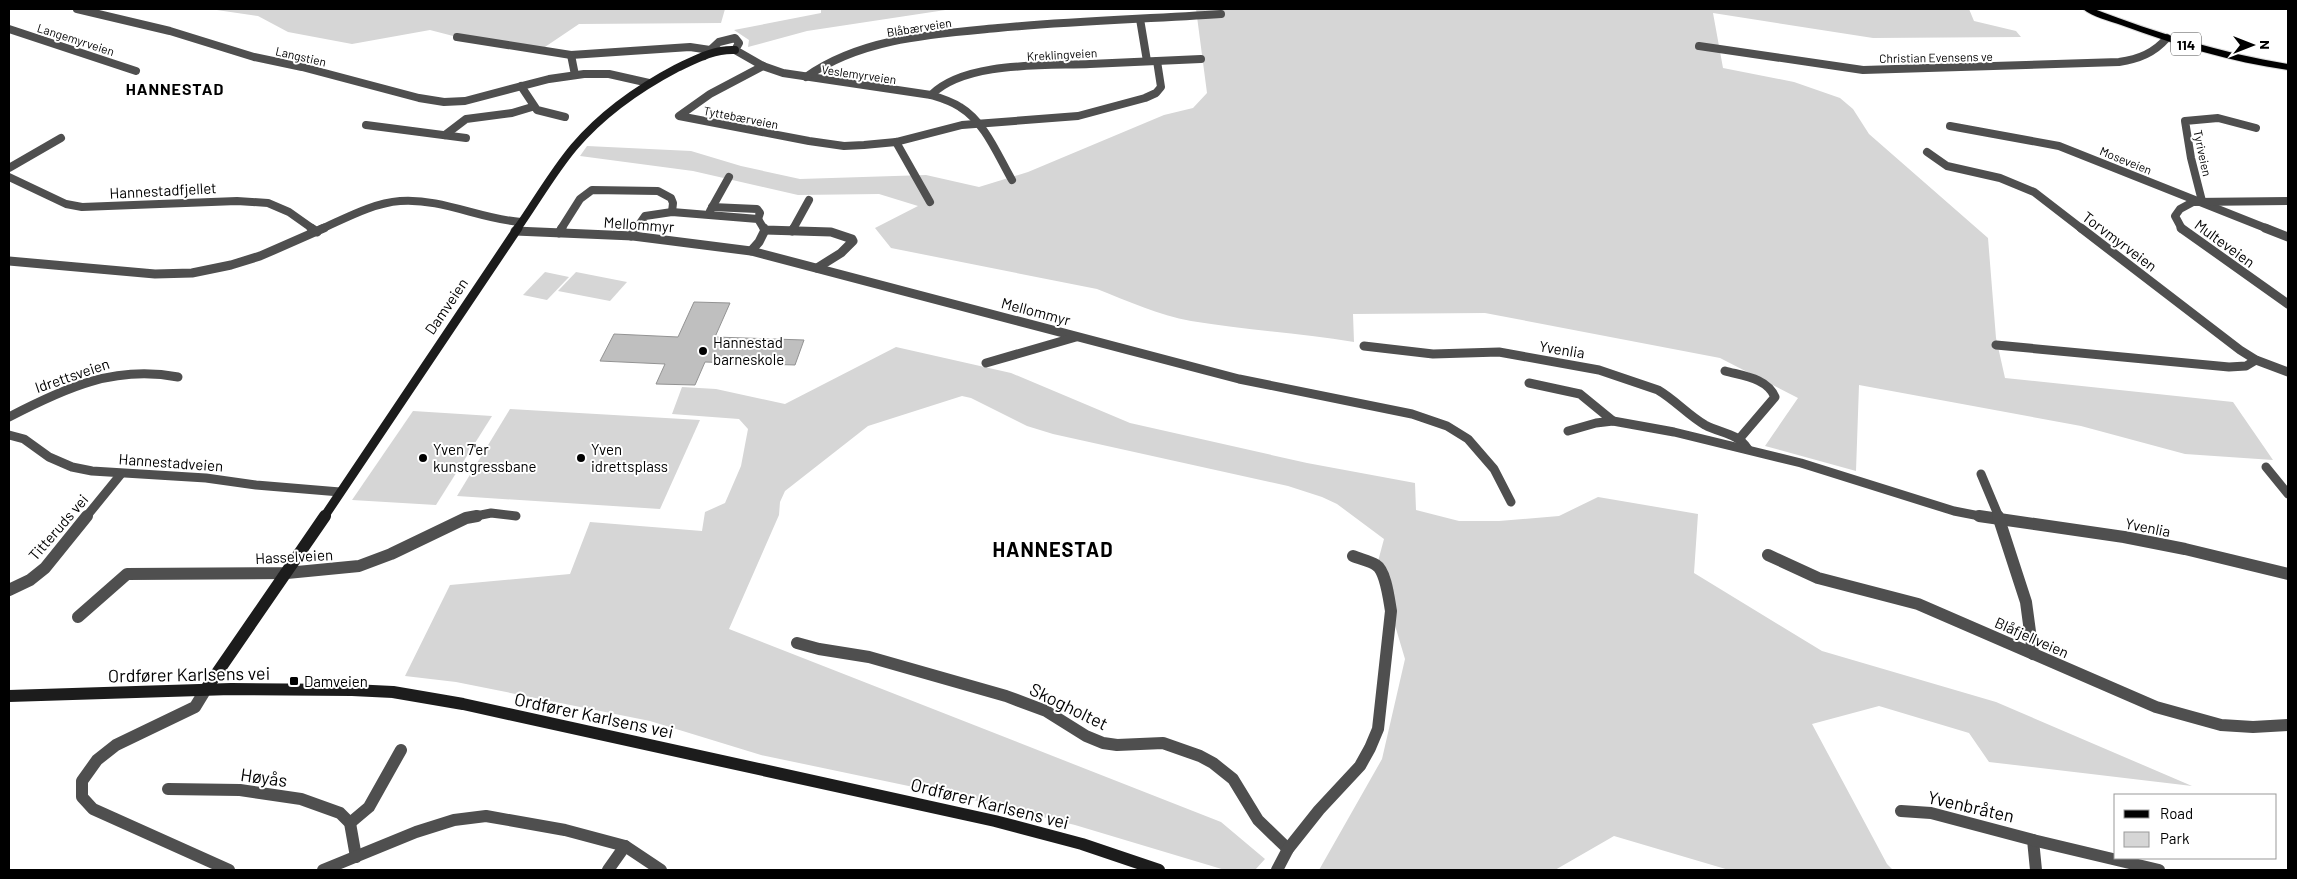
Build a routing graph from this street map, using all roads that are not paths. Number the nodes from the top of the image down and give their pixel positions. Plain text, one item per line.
1 (77, 9) edge
2 (2087, 9) edge
3 (1221, 14) dead end
4 (1140, 19) junction
5 (9, 29) edge
6 (457, 37) dead end
7 (2167, 38) junction
8 (1699, 46) dead end
9 (710, 50) junction
10 (735, 50) junction
11 (571, 55) junction
12 (704, 56) junction
13 (1201, 59) dead end
14 (1147, 61) junction
15 (1157, 61) junction
16 (763, 66) junction
17 (2288, 67) edge
18 (136, 71) dead end
19 (575, 75) junction
20 (806, 77) junction
21 (650, 83) junction
22 (521, 86) junction
23 (931, 95) junction
24 (532, 108) junction
25 (565, 117) dead end
26 (976, 123) junction
27 (366, 125) dead end
28 (1950, 126) dead end
29 (2256, 128) dead end
30 (445, 135) junction
31 (61, 138) dead end
32 (466, 138) dead end
33 (896, 142) junction
34 (1927, 152) dead end
35 (9, 168) edge
36 (9, 177) edge
37 (728, 177) dead end
38 (1012, 180) dead end
39 (809, 200) dead end
40 (2202, 201) junction
41 (930, 202) dead end
42 (2288, 202) edge
43 (710, 210) junction
44 (672, 212) junction
45 (518, 227) junction
46 (764, 230) junction
47 (792, 231) junction
48 (317, 232) junction
49 (559, 233) junction
50 (631, 236) junction
51 (2288, 237) edge
52 (751, 251) junction
53 (9, 261) edge
54 (817, 268) junction
55 (2288, 304) edge
56 (1078, 337) junction
57 (1996, 345) dead end
58 (1364, 346) dead end
59 (2256, 360) junction
60 (986, 363) dead end
61 (1725, 371) dead end
62 (2288, 372) edge
63 (178, 377) dead end
64 (1529, 383) dead end
65 (9, 417) edge
66 (1613, 421) junction
67 (1568, 431) dead end
68 (9, 435) edge
69 (1740, 438) junction
70 (1748, 449) junction
71 (2266, 468) dead end
72 (122, 474) junction
73 (1981, 474) dead end
74 (340, 492) junction
75 (2288, 494) edge
76 (1511, 502) dead end
77 (516, 516) dead end
78 (2000, 520) junction
79 (1768, 555) dead end
80 (1353, 556) dead end
81 (287, 574) junction
82 (2288, 574) edge
83 (9, 590) edge
84 (78, 617) dead end
85 (797, 643) dead end
86 (2033, 654) junction
87 (206, 689) junction
88 (9, 696) edge
89 (2288, 725) edge
90 (401, 750) dead end
91 (168, 789) dead end
92 (1901, 811) dead end
93 (350, 823) junction
94 (2033, 840) junction
95 (625, 846) junction
96 (1288, 849) junction
97 (356, 857) junction
98 (229, 870) edge
99 (323, 870) edge
100 (608, 870) edge
101 (661, 870) edge
102 (1159, 870) edge
103 (1277, 870) edge
104 (2036, 870) edge
105 (2159, 870) edge

1 - 22 street, Langstien
2 - 7 main road, 114
3 - 4 street, Blåbærveien
4 - 14 street
4 - 20 street, Blåbærveien
5 - 18 street, Langemyrveien
6 - 11 street
7 - 8 street, Christian Evensens ve
7 - 17 main road, 114
9 - 10 street, Damveien
9 - 11 street
9 - 12 street, Damveien
10 - 12 street, Damveien
10 - 16 street, Veslemyrveien
11 - 19 street
12 - 21 street, Damveien
13 - 15 street, Kreklingveien
14 - 15 street, Kreklingveien
14 - 23 street, Kreklingveien
15 - 26 street, Tyttebærveien
16 - 20 street, Veslemyrveien
16 - 33 street, Tyttebærveien
19 - 21 street, Langstien
19 - 22 street, Langstien
20 - 23 street, Veslemyrveien
21 - 45 street, Damveien
22 - 24 street
23 - 26 street, Veslemyrveien
24 - 25 street
24 - 30 street
26 - 33 street, Tyttebærveien
26 - 38 street
27 - 30 street
28 - 40 street, Moseveien
29 - 40 street, Tyriveien
30 - 32 street
31 - 35 street
33 - 41 street
34 - 59 street, Torvmyrveien
36 - 48 street, Hannestadfjellet
37 - 43 street
39 - 47 street
40 - 42 street, Multeveien
40 - 51 street, Moseveien
40 - 55 street, Multeveien
43 - 44 street
43 - 46 street
44 - 49 street
44 - 50 street
45 - 48 street
45 - 49 street, Mellommyr
45 - 74 street, Damveien
46 - 47 street
46 - 52 street
47 - 54 street
48 - 53 street
49 - 50 street, Mellommyr
50 - 52 street, Mellommyr
52 - 54 street, Mellommyr
54 - 56 street, Mellommyr
56 - 60 street
56 - 76 street, Mellommyr
57 - 59 street
58 - 69 street, Yvenlia
59 - 62 street, Torvmyrveien
61 - 69 street
63 - 65 street, Idrettsveien
64 - 66 street
66 - 67 street, Yvenlia
66 - 70 street, Yvenlia
68 - 72 street, Hannestadveien
69 - 70 street
70 - 78 street, Yvenlia
71 - 75 street
72 - 74 street, Hannestadveien
72 - 83 street, Titteruds vei
73 - 78 street
74 - 81 street, Damveien
77 - 81 street, Hasselveien
78 - 82 street, Yvenlia
78 - 86 street
79 - 86 street, Blåfjellveien
80 - 96 street
81 - 84 street, Hasselveien
81 - 87 street, Damveien
85 - 96 street, Skogholtet
86 - 89 street, Blåfjellveien
87 - 88 street, Ordfører Karlsens vei
87 - 98 street
87 - 102 street, Ordfører Karlsens vei
90 - 93 street
91 - 93 street, Høyås
92 - 94 street, Yvenbråten
93 - 97 street
94 - 104 street
94 - 105 street, Yvenbråten
95 - 97 street
95 - 100 street
95 - 101 street
96 - 103 street
97 - 99 street

